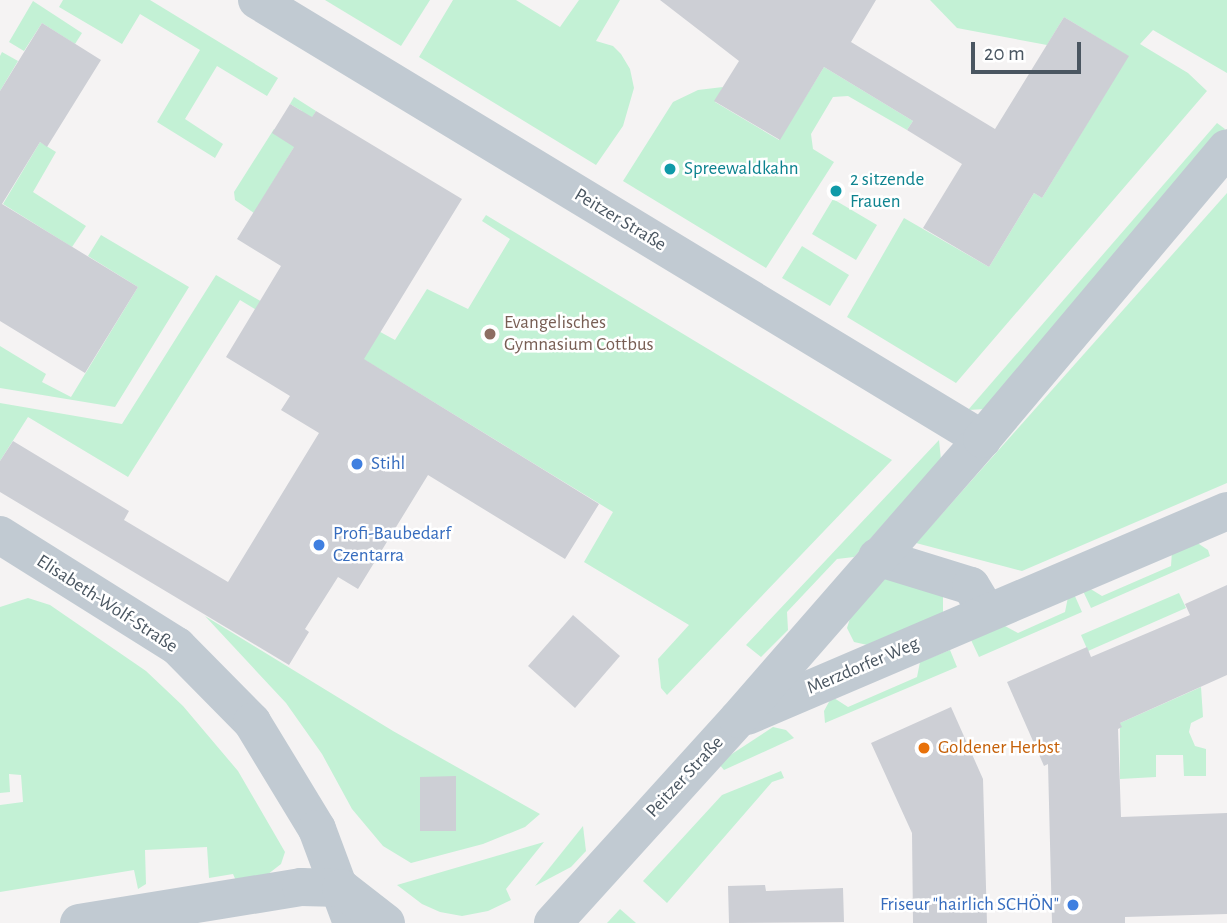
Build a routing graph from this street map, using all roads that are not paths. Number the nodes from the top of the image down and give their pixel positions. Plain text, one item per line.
1 (257, 0) edge
2 (1227, 148) edge
3 (982, 439) junction
4 (1227, 511) edge
5 (1, 537) edge
6 (877, 557) junction
7 (987, 613) junction
8 (738, 719) junction
9 (347, 905) edge
10 (79, 923) edge
11 (386, 923) edge
12 (552, 923) edge

1 - 3 street, Peitzer Straße
2 - 3 street, Peitzer Straße
3 - 6 street, Peitzer Straße
4 - 7 street, Merzdorfer Weg
5 - 9 street, Elisabeth-Wolf-Straße
6 - 7 street
6 - 8 street, Peitzer Straße
7 - 8 street, Merzdorfer Weg
8 - 12 street, Peitzer Straße
9 - 10 street
9 - 11 street, Elisabeth-Wolf-Straße

